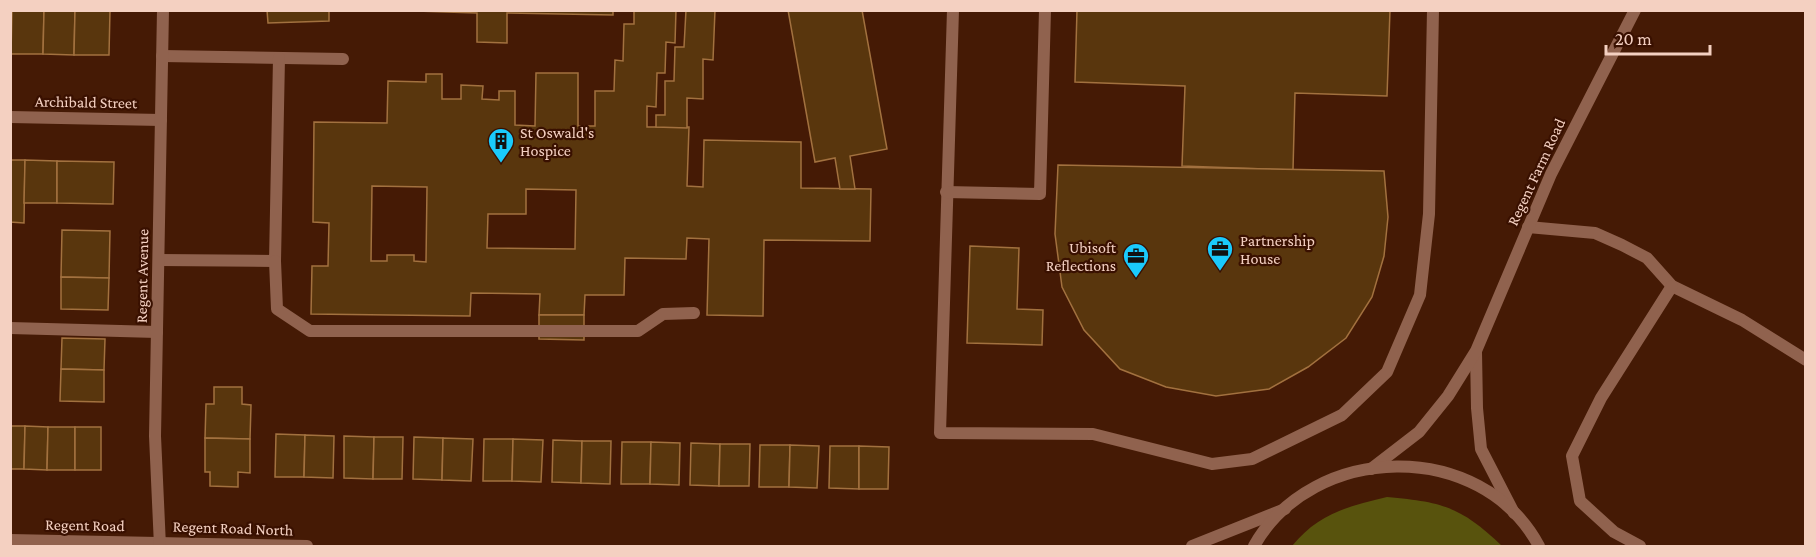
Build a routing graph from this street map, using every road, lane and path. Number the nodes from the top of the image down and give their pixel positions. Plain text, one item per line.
1 (163, 10) edge
2 (953, 10) edge
3 (1045, 10) edge
4 (1432, 10) edge
5 (1631, 13) edge
6 (162, 56) junction
7 (279, 58) junction
8 (343, 59) dead end
9 (10, 117) edge
10 (161, 120) junction
11 (946, 192) junction
12 (1528, 227) junction
13 (159, 260) junction
14 (275, 261) junction
15 (1672, 286) junction
16 (694, 314) dead end
17 (10, 328) edge
18 (157, 332) junction
19 (1476, 351) junction
20 (1806, 360) edge
21 (1371, 469) junction
22 (1285, 509) junction
23 (1516, 517) junction
24 (10, 540) edge
25 (160, 544) edge
26 (307, 546) edge
27 (1192, 546) edge
28 (1254, 546) edge
29 (1539, 546) edge
30 (1640, 546) edge

1 - 6 street, Regent Avenue
2 - 11 street
3 - 11 street
4 - 11 street
5 - 12 street, Regent Farm Road
6 - 7 street
6 - 10 street, Regent Avenue
7 - 8 street
7 - 14 street
9 - 10 street, Archibald Street
10 - 13 street, Regent Avenue
12 - 15 street
12 - 19 street, Regent Farm Road
13 - 14 street
13 - 18 street, Regent Avenue
14 - 16 street
15 - 20 street
15 - 30 street
17 - 18 street
18 - 25 street, Regent Avenue
19 - 21 street, Regent Farm Road
19 - 23 street, Regent Farm Road
21 - 22 street, Regent Farm Road
21 - 23 street, Regent Farm Road
22 - 27 street
22 - 28 street, Regent Farm Road
23 - 29 street, Regent Farm Road
24 - 25 street, Regent Road
25 - 26 street, Regent Road North

